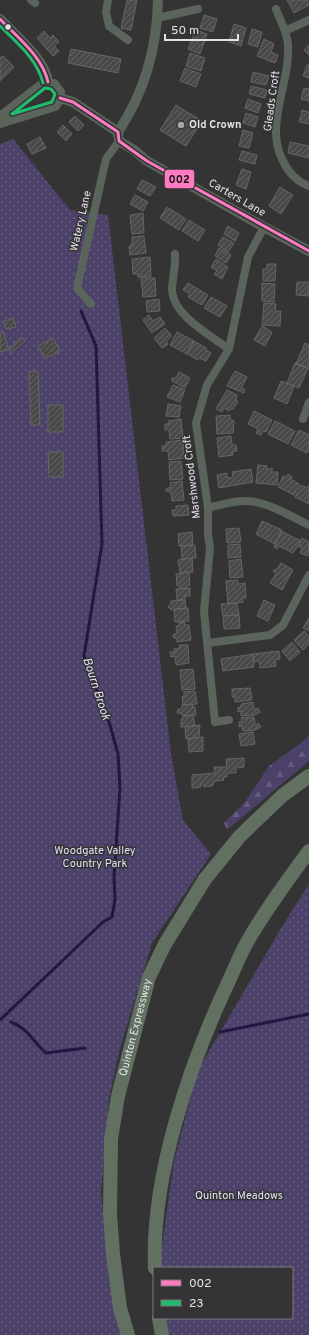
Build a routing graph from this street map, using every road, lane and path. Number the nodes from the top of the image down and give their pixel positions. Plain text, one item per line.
1 (108, 0) edge
2 (158, 0) edge
3 (198, 9) dead end
4 (276, 9) dead end
5 (158, 18) junction
6 (0, 20) edge
7 (309, 20) edge
8 (284, 31) junction
9 (128, 40) dead end
10 (48, 82) junction
11 (35, 91) junction
12 (60, 98) junction
13 (46, 108) junction
14 (0, 117) edge
15 (0, 123) edge
16 (119, 137) junction
17 (309, 186) edge
18 (264, 227) junction
19 (309, 250) edge
20 (175, 254) dead end
21 (91, 304) dead end
22 (229, 349) junction
23 (309, 402) edge
24 (303, 419) dead end
25 (208, 508) junction
26 (309, 525) edge
27 (309, 575) edge
28 (208, 643) junction
29 (229, 720) dead end
30 (309, 776) edge
31 (309, 851) edge
32 (155, 1267) edge
33 (159, 1319) edge
34 (128, 1335) edge
35 (162, 1335) edge

1 - 9 street
2 - 5 street
3 - 5 street
4 - 8 street, Gleads Croft
5 - 16 street
6 - 10 street
7 - 8 street
8 - 17 street, Gleads Croft
10 - 11 street
10 - 12 street
11 - 13 street
11 - 14 street
12 - 13 street
12 - 16 street, Carters Lane
13 - 15 street
16 - 18 street, Carters Lane
16 - 21 street, Watery Lane
18 - 19 street, Carters Lane
18 - 22 street, Marshwood Croft
20 - 22 street
22 - 25 street, Marshwood Croft
23 - 24 street
25 - 26 street
25 - 28 street, Marshwood Croft
27 - 28 street
28 - 29 street, Marshwood Croft
30 - 34 highway, Quinton Expressway
31 - 32 highway
33 - 35 highway

